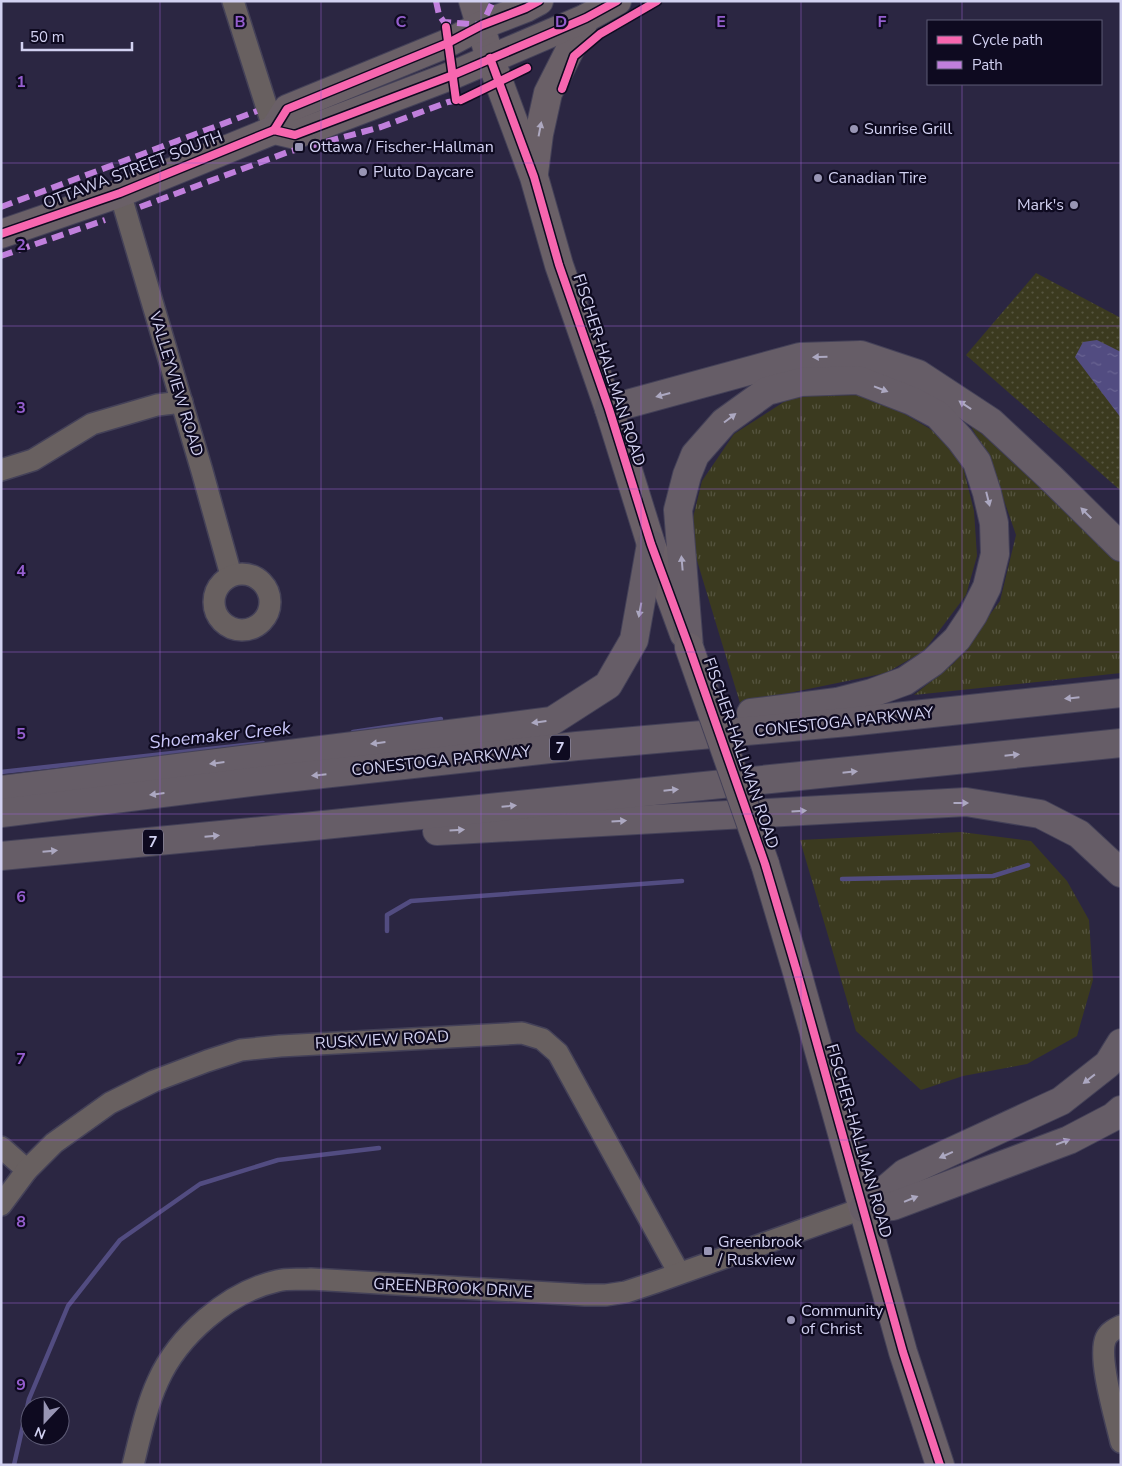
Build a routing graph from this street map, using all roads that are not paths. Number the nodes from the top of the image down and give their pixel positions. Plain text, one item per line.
1 (233, 1) edge
2 (539, 1) edge
3 (617, 1) edge
4 (477, 13) edge
5 (586, 18) junction
6 (490, 58) junction
7 (274, 130) junction
8 (534, 177) junction
9 (120, 193) junction
10 (1, 234) edge
11 (606, 400) junction
12 (182, 402) junction
13 (1, 470) edge
14 (651, 544) junction
15 (1121, 547) edge
16 (231, 575) dead end
17 (689, 647) junction
18 (1121, 693) edge
19 (1121, 743) edge
20 (577, 746) junction
21 (1, 790) edge
22 (1, 813) edge
23 (304, 827) junction
24 (1, 856) edge
25 (1121, 873) edge
26 (1121, 1043) edge
27 (1121, 1110) edge
28 (1, 1147) edge
29 (27, 1170) junction
30 (1, 1205) edge
31 (864, 1208) junction
32 (680, 1273) junction
33 (1121, 1326) edge
34 (1121, 1442) edge
35 (133, 1465) edge
36 (940, 1465) edge

1 - 7 street
2 - 4 main road
3 - 5 main road
4 - 6 main road, FISCHER-HALLMAN ROAD
4 - 7 main road
5 - 6 main road
8 -> 5 main road
6 - 7 main road
6 - 8 main road, FISCHER-HALLMAN ROAD
7 - 9 main road, OTTAWA STREET SOUTH
8 - 11 main road, FISCHER-HALLMAN ROAD
9 - 10 main road, OTTAWA STREET SOUTH
9 - 12 street, VALLEYVIEW ROAD
11 - 14 main road, FISCHER-HALLMAN ROAD
15 -> 11 highway
12 - 13 street
12 - 16 street, VALLEYVIEW ROAD
14 - 17 main road, FISCHER-HALLMAN ROAD
14 -> 21 highway
17 -> 20 highway
17 - 31 main road, FISCHER-HALLMAN ROAD, bridge
18 -> 20 highway, CONESTOGA PARKWAY / 7
23 -> 19 highway, 7
20 -> 22 highway, CONESTOGA PARKWAY / 7
24 -> 23 highway, 7
23 -> 25 highway
26 -> 31 highway
31 -> 27 highway
28 - 29 street
29 - 30 street, RUSKVIEW ROAD
29 - 32 street, RUSKVIEW ROAD
31 - 32 street, GREENBROOK DRIVE
31 - 36 main road, FISCHER-HALLMAN ROAD
32 - 35 street, GREENBROOK DRIVE
33 - 34 street

